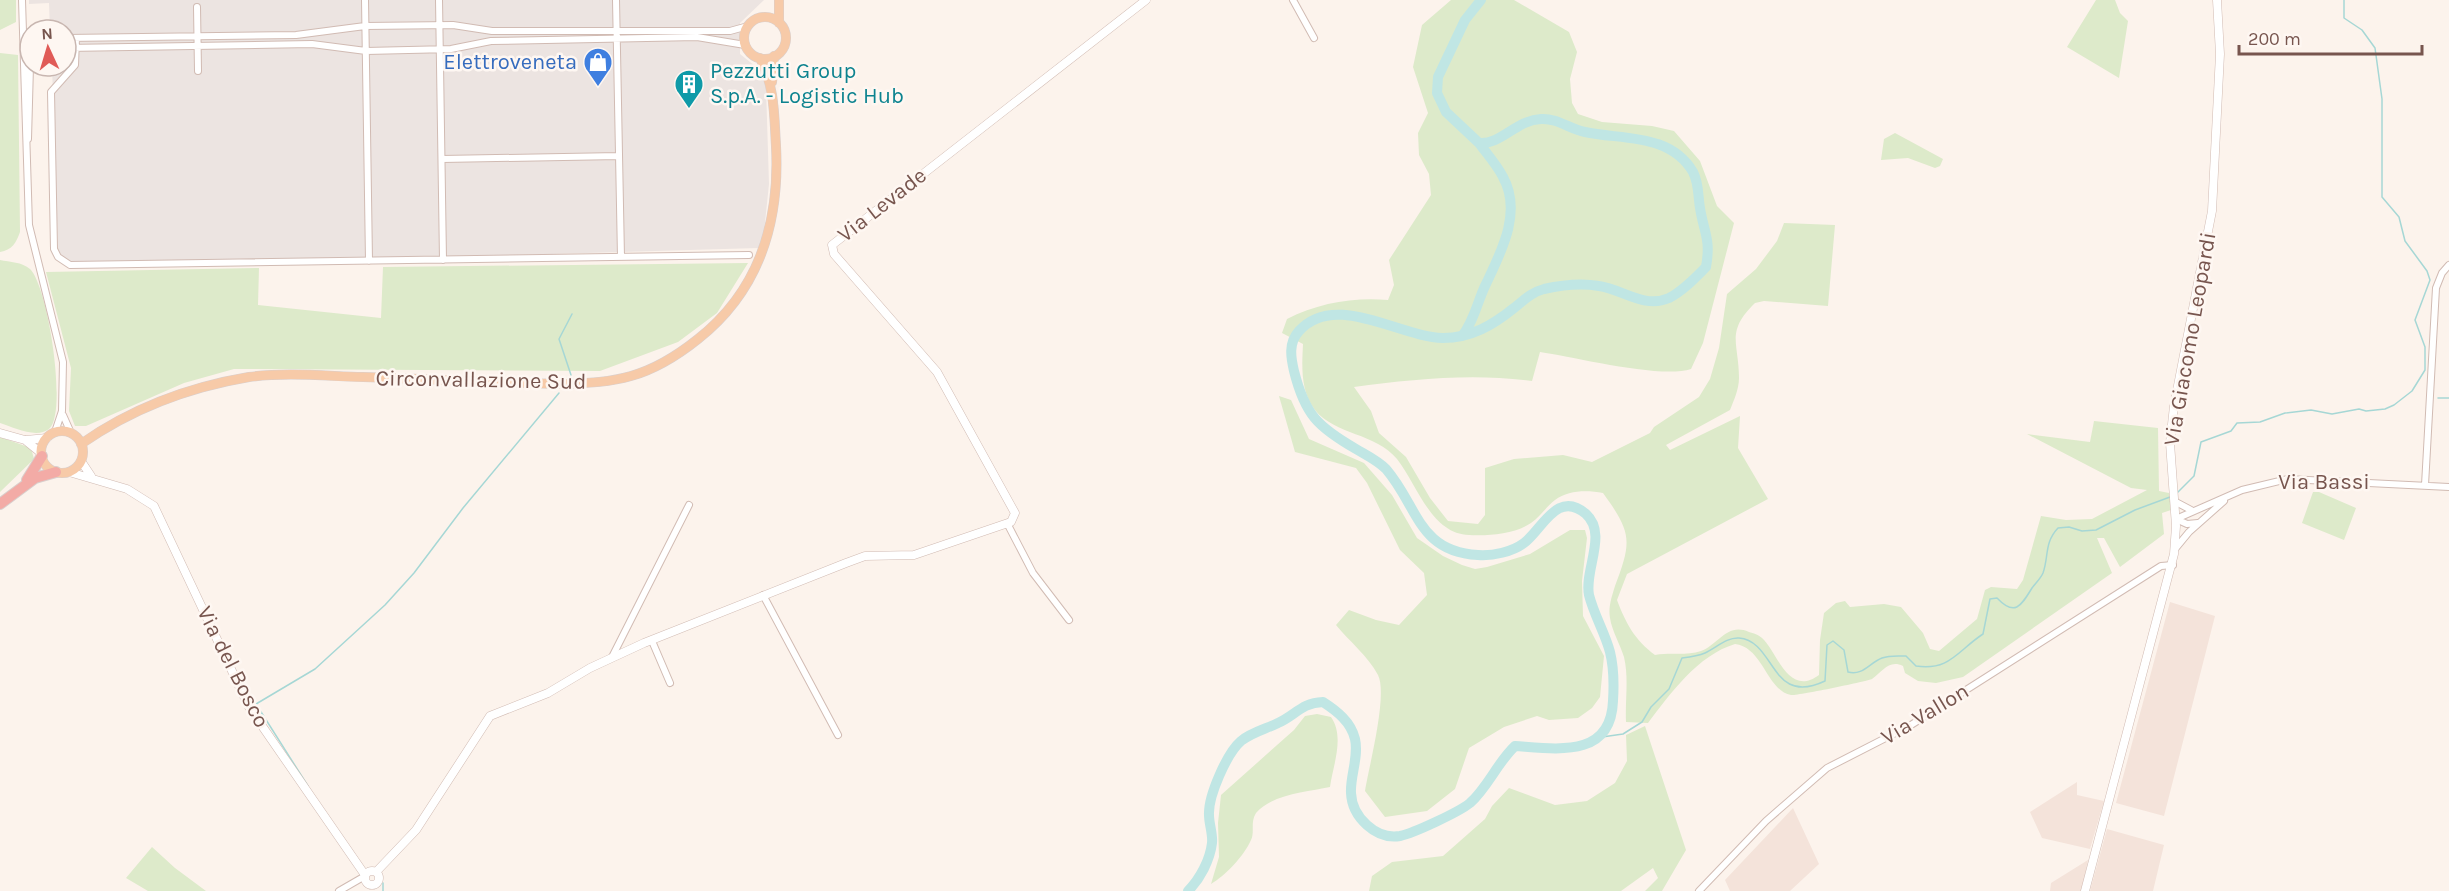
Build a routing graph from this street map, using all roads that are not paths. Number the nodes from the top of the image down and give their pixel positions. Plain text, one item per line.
1 (22, 0) edge
2 (365, 0) edge
3 (439, 0) edge
4 (616, 0) edge
5 (777, 0) edge
6 (1146, 0) edge
7 (1293, 0) edge
8 (2217, 0) edge
9 (197, 7) dead end
10 (764, 17) junction
11 (22, 18) edge
12 (779, 22) junction
13 (439, 25) junction
14 (365, 26) junction
15 (747, 26) junction
16 (617, 29) junction
17 (197, 36) junction
18 (78, 38) edge
19 (1314, 38) dead end
20 (617, 39) junction
21 (197, 45) junction
22 (745, 45) junction
23 (78, 47) edge
24 (440, 49) junction
25 (366, 51) junction
26 (774, 56) junction
27 (760, 58) junction
28 (198, 71) dead end
29 (24, 78) edge
30 (30, 78) edge
31 (63, 78) edge
32 (772, 84) junction
33 (25, 154) junction
34 (619, 156) junction
35 (442, 159) junction
36 (749, 255) dead end
37 (621, 257) junction
38 (443, 260) junction
39 (369, 261) junction
40 (2449, 266) edge
41 (62, 411) junction
42 (0, 433) edge
43 (51, 435) junction
44 (76, 439) junction
45 (24, 440) junction
46 (41, 454) junction
47 (81, 461) junction
48 (56, 472) junction
49 (69, 472) junction
50 (93, 477) junction
51 (24, 485) junction
52 (2425, 485) junction
53 (2449, 487) edge
54 (2174, 497) junction
55 (2226, 499) junction
56 (0, 504) edge
57 (689, 505) dead end
58 (2195, 511) junction
59 (2176, 519) junction
60 (2200, 522) junction
61 (1006, 524) junction
62 (2175, 549) junction
63 (2173, 565) junction
64 (763, 596) junction
65 (1070, 620) dead end
66 (652, 641) junction
67 (612, 657) junction
68 (670, 683) dead end
69 (838, 735) dead end
70 (376, 872) junction
71 (365, 876) junction
72 (373, 888) edge
73 (339, 891) edge
74 (1699, 891) edge
75 (2085, 891) edge

1 - 11 street
2 - 14 street
3 - 13 street
4 - 16 street
5 - 10 main road
5 - 12 main road
6 - 61 street, Via Levade
7 - 19 street
8 - 54 street, Via Giacomo Leopardi
9 - 17 street
10 - 12 main road
10 - 15 main road
12 - 26 main road
13 - 14 street
13 - 16 street
13 - 24 street
14 - 17 street
14 - 25 street
15 - 16 street
15 - 22 main road
16 - 20 street
17 - 18 street
17 - 21 street
20 - 22 street
20 - 24 street
20 - 34 street
21 - 23 street
21 - 25 street
21 - 28 street
22 - 27 main road
24 - 25 street
24 - 35 street
25 - 39 street
26 - 27 main road
26 - 32 main road
27 - 32 main road, Circonvallazione Sud
29 - 33 street
30 - 33 street
31 - 39 street
32 - 44 main road, Circonvallazione Sud
33 - 41 street
34 - 35 street
34 - 37 street
35 - 38 street
36 - 37 street
37 - 38 street
38 - 39 street
40 - 52 street
41 - 43 street
41 - 44 street
42 - 45 street
43 - 44 main road
43 - 45 street
43 - 46 main road
44 - 47 main road
45 - 46 street
46 - 48 main road
46 - 51 highway
47 - 49 main road
47 - 50 street
48 - 49 main road
48 - 51 highway
49 - 50 street, Via del Bosco
50 - 71 street, Via del Bosco
51 - 56 highway
52 - 53 street, Via Bassi
52 - 55 street, Via Bassi
54 - 58 street
54 - 59 street, Via Giacomo Leopardi
55 - 58 street, Via Bassi
55 - 60 street, Via Bassi
57 - 67 street
58 - 59 street, Via Bassi
59 - 60 street
59 - 62 street, Via Giacomo Leopardi
60 - 62 street, Via Bassi
61 - 64 street
61 - 65 street
62 - 63 street, Via Giacomo Leopardi
63 - 74 street, Via Vallon
63 - 75 street, Via Giacomo Leopardi
64 - 66 street
64 - 69 street
66 - 67 street
66 - 68 street
67 - 70 street
70 - 71 street
70 - 72 street
71 - 72 street, Via del Bosco
71 - 73 street

